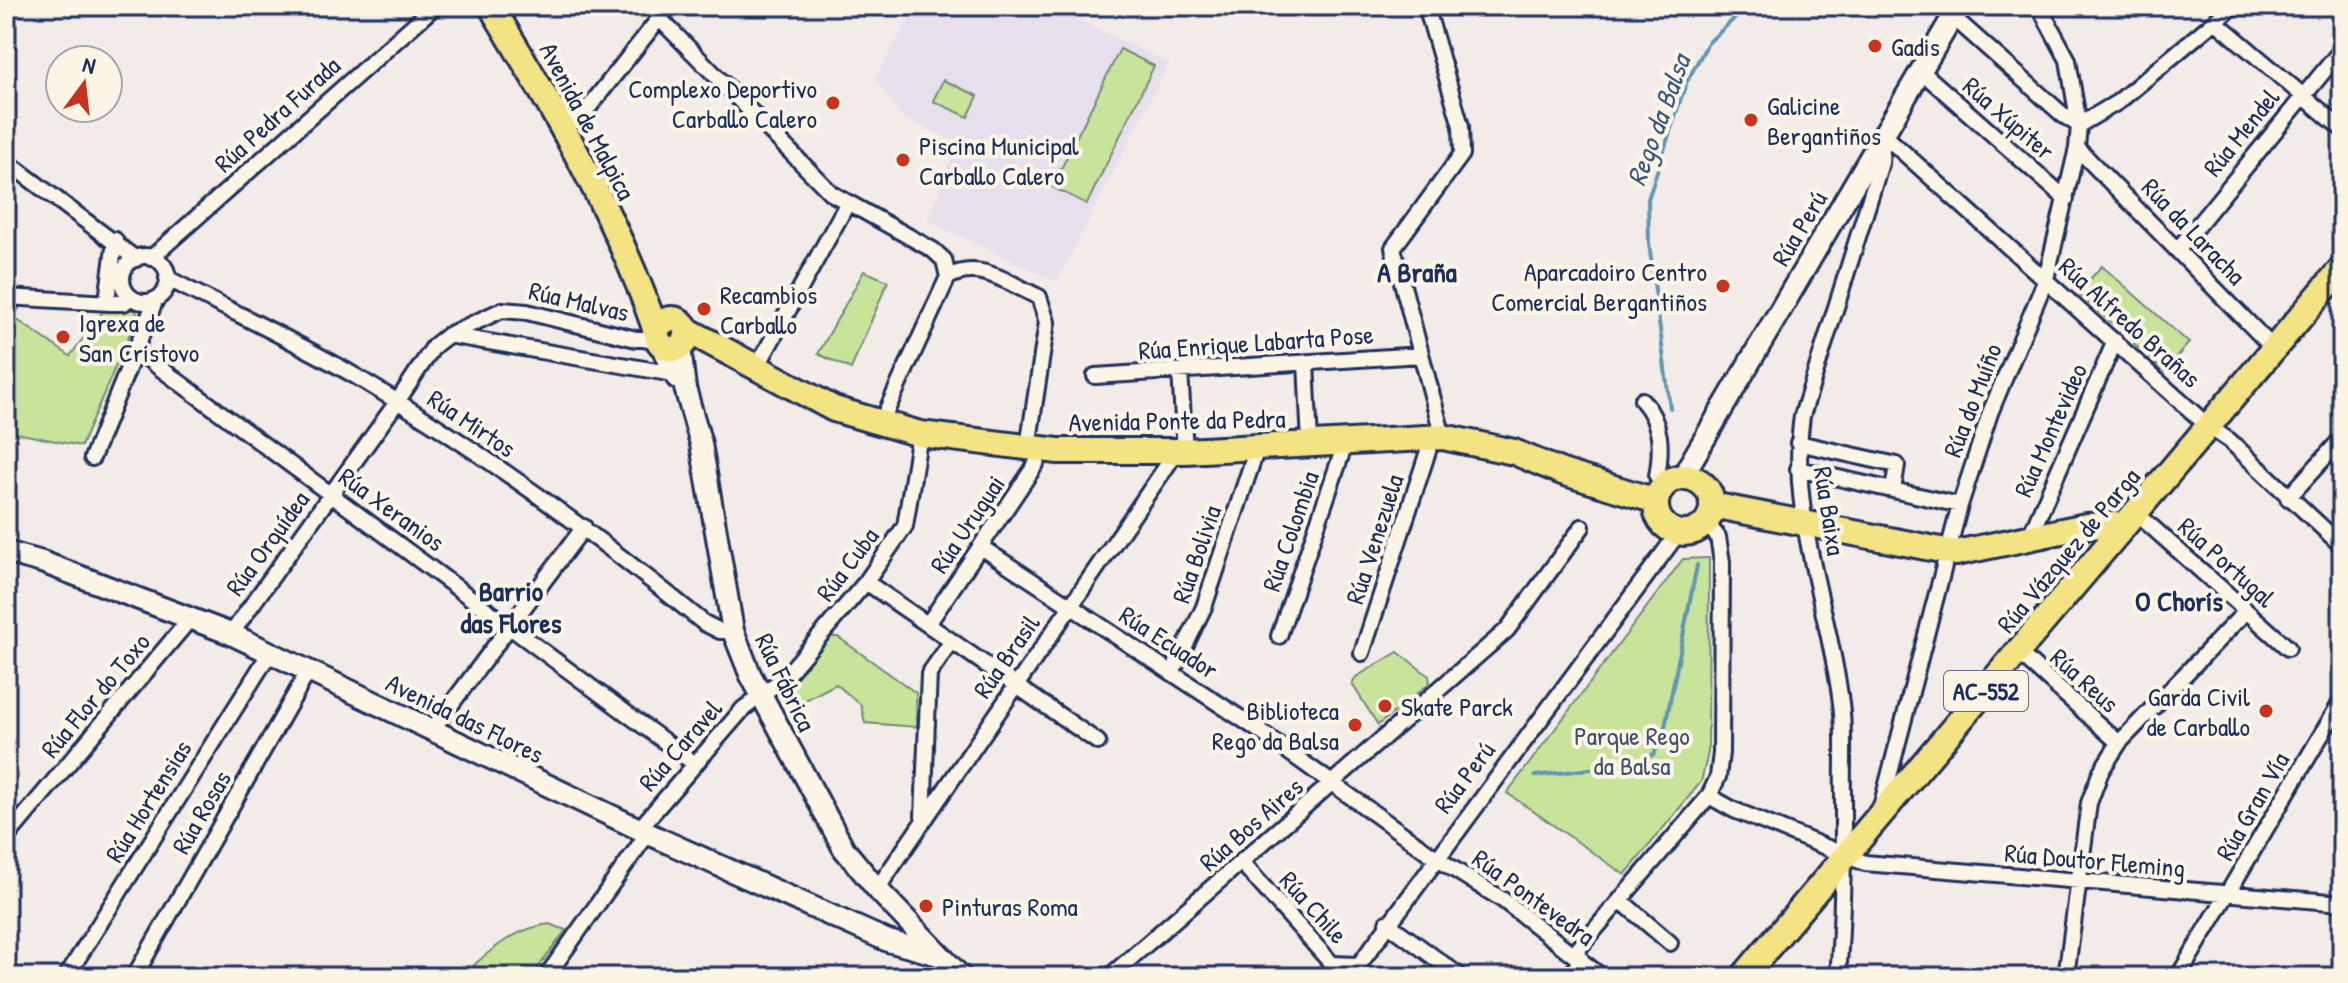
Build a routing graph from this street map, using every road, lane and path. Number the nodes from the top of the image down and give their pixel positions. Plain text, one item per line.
1 (435, 6) edge
2 (491, 6) edge
3 (1426, 6) edge
4 (2039, 6) edge
5 (2233, 6) edge
6 (1956, 11) edge
7 (664, 12) edge
8 (2215, 21) junction
9 (2342, 49) edge
10 (1921, 71) junction
11 (2302, 95) junction
12 (2079, 125) junction
13 (564, 126) junction
14 (2342, 129) edge
15 (1884, 135) junction
16 (2077, 148) junction
17 (8, 163) edge
18 (6, 186) edge
19 (2066, 199) junction
20 (847, 204) junction
21 (1844, 204) junction
22 (1864, 217) junction
23 (115, 240) junction
24 (2179, 248) junction
25 (144, 258) junction
26 (2342, 268) edge
27 (948, 277) junction
28 (167, 278) junction
29 (2046, 279) junction
30 (122, 282) junction
31 (6, 297) edge
32 (104, 297) junction
33 (131, 297) junction
34 (156, 299) junction
35 (474, 322) junction
36 (448, 335) junction
37 (671, 336) junction
38 (468, 340) junction
39 (2115, 341) junction
40 (2274, 349) junction
41 (137, 351) junction
42 (1421, 355) junction
43 (1306, 363) junction
44 (757, 367) junction
45 (1180, 371) junction
46 (1095, 376) dead end
47 (679, 381) junction
48 (1642, 400) dead end
49 (397, 402) junction
50 (880, 425) junction
51 (2208, 426) junction
52 (920, 434) junction
53 (1438, 438) junction
54 (2342, 438) edge
55 (1346, 441) junction
56 (1798, 443) junction
57 (1310, 444) junction
58 (1034, 448) junction
59 (1257, 448) junction
60 (1181, 451) junction
61 (92, 458) dead end
62 (1798, 469) junction
63 (1691, 477) junction
64 (1893, 490) junction
65 (1661, 492) junction
66 (331, 494) junction
67 (2288, 498) junction
68 (1960, 505) junction
69 (1710, 514) junction
70 (1803, 521) junction
71 (2120, 526) junction
72 (584, 527) junction
73 (1582, 527) dead end
74 (1679, 532) junction
75 (2029, 538) junction
76 (2342, 546) edge
77 (981, 547) junction
78 (6, 552) edge
79 (1948, 552) junction
80 (866, 582) junction
81 (1070, 605) junction
82 (2246, 611) junction
83 (190, 619) junction
84 (928, 624) junction
85 (513, 626) junction
86 (733, 631) junction
87 (231, 634) junction
88 (1279, 636) dead end
89 (952, 641) junction
90 (2288, 648) dead end
91 (271, 651) junction
92 (1362, 653) dead end
93 (2019, 653) junction
94 (309, 670) junction
95 (1172, 673) junction
96 (1016, 684) junction
97 (761, 696) junction
98 (2342, 700) edge
99 (432, 730) junction
100 (1098, 742) dead end
101 (2119, 743) junction
102 (695, 764) junction
103 (1333, 784) junction
104 (1709, 796) junction
105 (1878, 816) junction
106 (923, 817) junction
107 (644, 831) junction
108 (6, 838) edge
109 (1844, 856) junction
110 (1436, 858) junction
111 (1242, 863) junction
112 (2079, 882) junction
113 (877, 889) junction
114 (2226, 896) junction
115 (1620, 900) junction
116 (2342, 903) edge
117 (910, 923) junction
118 (1387, 923) junction
119 (1670, 943) dead end
120 (896, 944) junction
121 (939, 955) junction
122 (1577, 956) junction
123 (1354, 971) edge
124 (66, 977) edge
125 (134, 977) edge
126 (546, 977) edge
127 (961, 977) edge
128 (1109, 977) edge
129 (1461, 977) edge
130 (1570, 977) edge
131 (1602, 977) edge
132 (1743, 977) edge
133 (1838, 977) edge
134 (2066, 977) edge
135 (2178, 977) edge

1 - 25 street, Rúa Pedra Furada
2 - 13 main road, Avenida de Malpica
3 - 42 street
4 - 12 street, Rúa do Muíño
5 - 8 street
6 - 10 street, Rúa Perú
6 - 12 street
7 - 13 street
7 - 20 street
8 - 11 street
8 - 12 street
9 - 11 street, Rúa Mendel
10 - 15 street, Rúa Perú
10 - 19 street, Rúa Xúpiter
11 - 14 street
11 - 24 street, Rúa Mendel
12 - 16 street, Rúa do Muíño
13 - 37 main road, Avenida de Malpica
15 - 21 street, Rúa Perú
15 - 22 street, Rúa Baixa
15 - 29 street, Rúa Alfredo Brañas
16 - 19 street, Rúa do Muíño
16 - 24 street, Rúa da Laracha
17 - 18 street
17 - 23 street, Rúa Mirtos
19 - 29 street, Rúa do Muíño
20 - 27 street
20 - 44 street
21 - 22 street
21 - 63 street, Rúa Perú
22 - 56 street, Rúa Baixa
23 - 25 street, Rúa Mirtos
23 - 32 street
24 - 40 street, Rúa da Laracha
25 - 28 street, Rúa Mirtos
25 - 30 street
26 - 40 main road, Rúa Vázquez de Parga
27 - 50 street
27 - 58 street, Rúa Uruguai
28 - 34 street
28 - 49 street, Rúa Mirtos
29 - 39 street, Rúa Alfredo Brañas
29 - 68 street, Rúa do Muíño
30 - 32 street
30 - 33 street
31 - 32 street
32 - 33 street
33 - 34 street
34 - 41 street
35 - 36 street, Rúa Malvas
35 - 37 street, Rúa Malvas
35 - 38 street
36 - 38 street
36 - 49 street, Rúa Orquídea
37 - 44 main road, Avenida Ponte da Pedra
37 - 47 street, Rúa Fábrica
38 - 47 street
39 - 51 street, Rúa Alfredo Brañas
39 - 75 street, Rúa Montevideo
40 - 51 main road, Rúa Vázquez de Parga
41 - 61 street
41 - 66 street, Rúa Xeranios
42 - 43 street, Rúa Enrique Labarta Pose
42 - 53 street
43 - 45 street, Rúa Enrique Labarta Pose
43 - 57 street
44 - 50 main road, Avenida Ponte da Pedra
45 - 46 street, Rúa Enrique Labarta Pose
45 - 60 street
47 - 86 street, Rúa Fábrica
48 - 65 street
49 - 66 street, Rúa Orquídea
49 - 72 street, Rúa Mirtos
50 - 52 main road, Avenida Ponte da Pedra
51 - 67 street, Rúa Alfredo Brañas
51 - 71 main road, Rúa Vázquez de Parga
52 - 58 main road, Avenida Ponte da Pedra
52 - 80 street, Rúa Cuba
53 - 55 main road, Avenida Ponte da Pedra
53 - 65 main road, Avenida Ponte da Pedra
53 - 92 street, Rúa Venezuela
54 - 67 street
55 - 57 main road, Avenida Ponte da Pedra
55 - 88 street, Rúa Colombia
56 - 62 street, Rúa Baixa
56 - 64 street
57 - 59 main road, Avenida Ponte da Pedra
58 - 60 main road, Avenida Ponte da Pedra
58 - 77 street, Rúa Uruguai
59 - 60 main road, Avenida Ponte da Pedra
59 - 95 street, Rúa Bolivia
60 - 81 street, Rúa Brasil
62 - 64 street
62 - 70 street, Rúa Baixa
63 - 65 main road
63 - 69 main road
64 - 68 street
65 - 74 main road
66 - 85 street, Rúa Xeranios
66 - 87 street, Rúa Orquídea
67 - 76 street, Rúa Alfredo Brañas
68 - 79 street, Rúa do Muíño
69 - 70 main road
69 - 74 main road
69 - 104 street
70 - 79 main road
70 - 109 street, Rúa Baixa
71 - 75 main road
71 - 82 street, Rúa Portugal
71 - 93 main road, Rúa Vázquez de Parga / AC-552
72 - 85 street
72 - 86 street, Rúa Mirtos
73 - 103 street, Rúa Bos Aires
74 - 110 street, Rúa Perú
75 - 79 main road
77 - 81 street, Rúa Ecuador
77 - 84 street, Rúa Uruguai
78 - 83 street, Avenida das Flores
79 - 105 street, Rúa do Muíño
80 - 84 street
80 - 97 street, Rúa Cuba
81 - 95 street, Rúa Ecuador
81 - 96 street, Rúa Brasil
82 - 90 street, Rúa Portugal
82 - 101 street
83 - 87 street, Avenida das Flores
83 - 108 street, Rúa Flor do Toxo
84 - 89 street
85 - 99 street
85 - 102 street, Rúa Xeranios
86 - 97 street, Rúa Fábrica
87 - 91 street, Avenida das Flores
89 - 96 street
89 - 106 street
91 - 94 street, Avenida das Flores
91 - 124 street, Rúa Hortensias
93 - 101 street, Rúa Reus
93 - 105 main road, Rúa Vázquez de Parga / AC-552
94 - 99 street, Avenida das Flores
94 - 125 street, Rúa Rosas
95 - 103 street, Rúa Ecuador
96 - 100 street
96 - 106 street, Rúa Brasil
97 - 102 street, Rúa Caravel
97 - 113 street, Rúa Fábrica
98 - 114 street, Rúa Gran Vía
99 - 107 street, Avenida das Flores
101 - 112 street
102 - 107 street, Rúa Caravel
103 - 110 street, Rúa Ecuador
103 - 111 street, Rúa Bos Aires
104 - 109 street, Rúa Doutor Fleming
104 - 115 street
105 - 109 main road, Rúa Vázquez de Parga / AC-552
106 - 113 street, Rúa Brasil
107 - 120 street, Avenida das Flores
107 - 126 street, Rúa Caravel
109 - 112 street, Rúa Doutor Fleming
109 - 132 main road, Rúa Vázquez de Parga / AC-552
109 - 133 street, Rúa Baixa
110 - 118 street, Rúa Perú
110 - 122 street, Rúa Pontevedra
111 - 123 street, Rúa Chile
111 - 128 street, Rúa Bos Aires
112 - 114 street, Rúa Doutor Fleming
112 - 134 street
113 - 117 street, Rúa Fábrica
114 - 116 street, Rúa Doutor Fleming
114 - 135 street, Rúa Gran Vía
115 - 119 street
115 - 122 street
117 - 120 street
117 - 121 street, Rúa Fábrica
118 - 123 street, Rúa Perú
118 - 129 street
120 - 121 street, Avenida das Flores
121 - 127 street, Rúa Fábrica
122 - 130 street
122 - 131 street, Rúa Pontevedra

